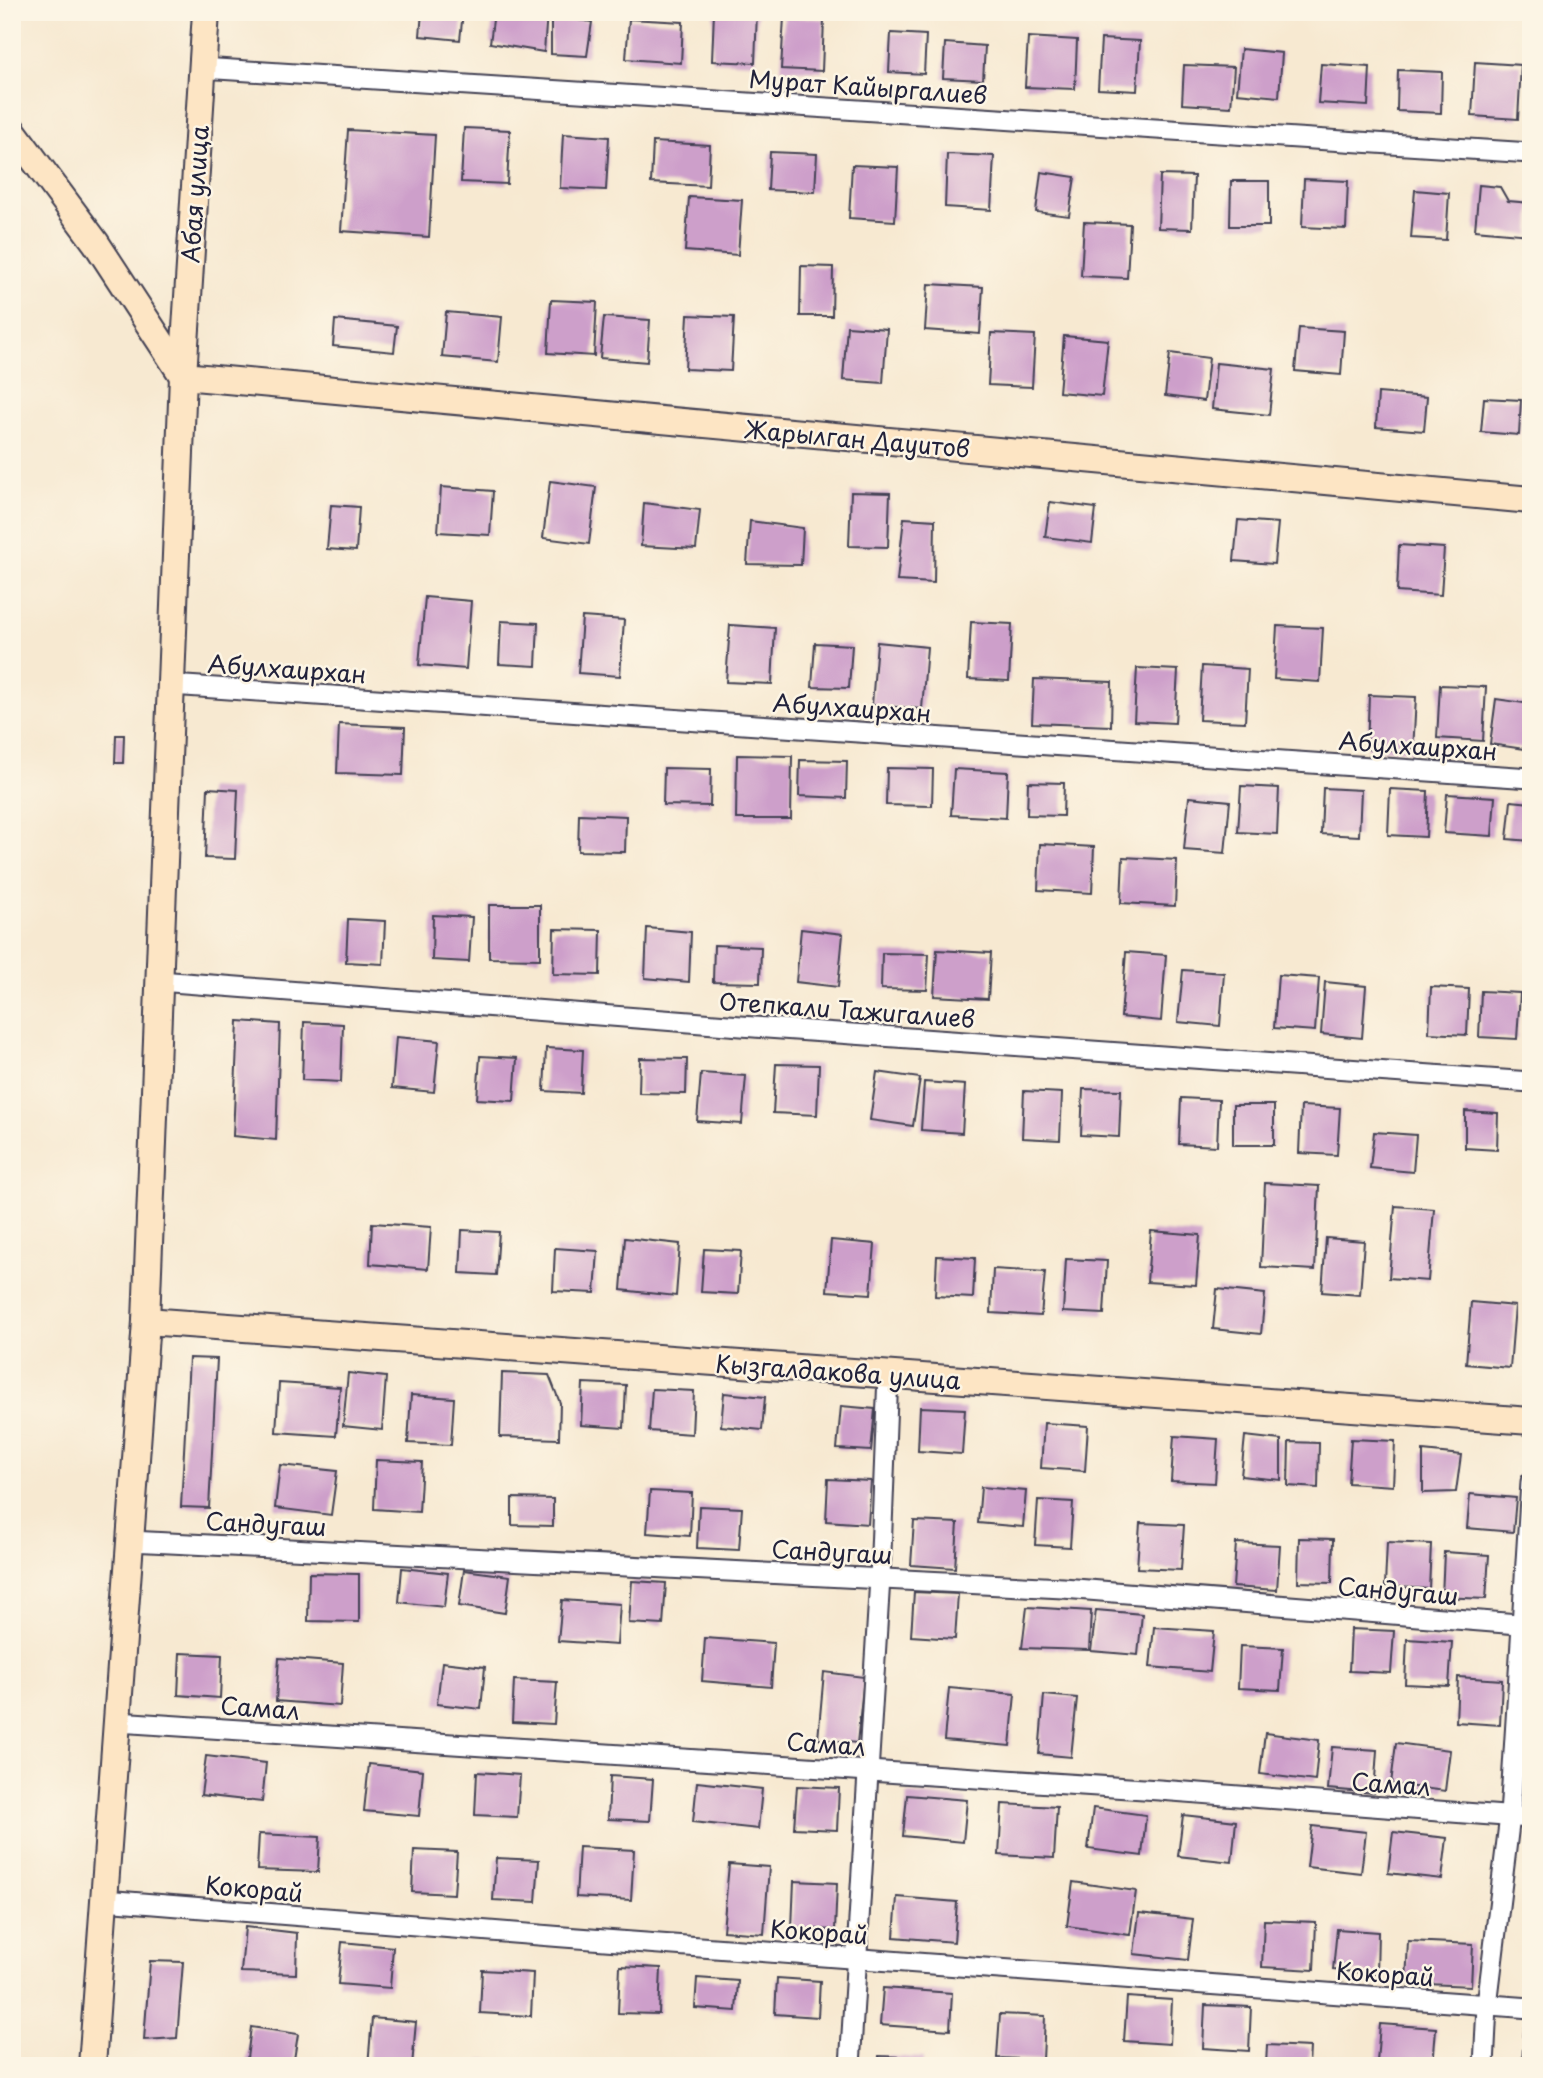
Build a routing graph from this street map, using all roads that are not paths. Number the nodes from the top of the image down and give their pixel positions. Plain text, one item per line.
1 (206, 12) edge
2 (202, 68) junction
3 (12, 130) edge
4 (1531, 153) edge
5 (183, 376) junction
6 (1531, 500) edge
7 (171, 685) junction
8 (1531, 778) edge
9 (159, 981) junction
10 (1531, 1082) edge
11 (146, 1321) junction
12 (888, 1374) junction
13 (1531, 1421) edge
14 (1531, 1482) edge
15 (130, 1541) junction
16 (880, 1578) junction
17 (1525, 1625) edge
18 (117, 1722) junction
19 (867, 1771) junction
20 (1510, 1816) junction
21 (1531, 1818) edge
22 (104, 1900) junction
23 (857, 1959) junction
24 (1487, 2005) junction
25 (1531, 2008) edge
26 (92, 2066) edge
27 (850, 2066) edge
28 (1483, 2066) edge

1 - 2 street, Абая улица
2 - 4 street, Мурат Кайыргалиев
2 - 5 street, Абая улица
3 - 5 street
5 - 6 street, Жарылган Дауитов
5 - 7 street, Абая улица
7 - 8 street, Абулхаирхан
7 - 9 street, Абая улица
9 - 10 street, Отепкали Тажигалиев
9 - 11 street, Абая улица
11 - 12 street, Кызгалдакова улица
11 - 15 street, Абая улица
12 - 13 street, Кызгалдакова улица
12 - 16 street
14 - 17 street
15 - 16 street, Сандугаш
15 - 18 street, Абая улица
16 - 17 street, Сандугаш
16 - 19 street
17 - 20 street
18 - 19 street, Самал
18 - 22 street, Абая улица
19 - 20 street, Самал
19 - 23 street
20 - 21 street, Самал
20 - 24 street
22 - 23 street, Кокорай
22 - 26 street, Абая улица
23 - 24 street, Кокорай
23 - 27 street
24 - 25 street, Кокорай
24 - 28 street

